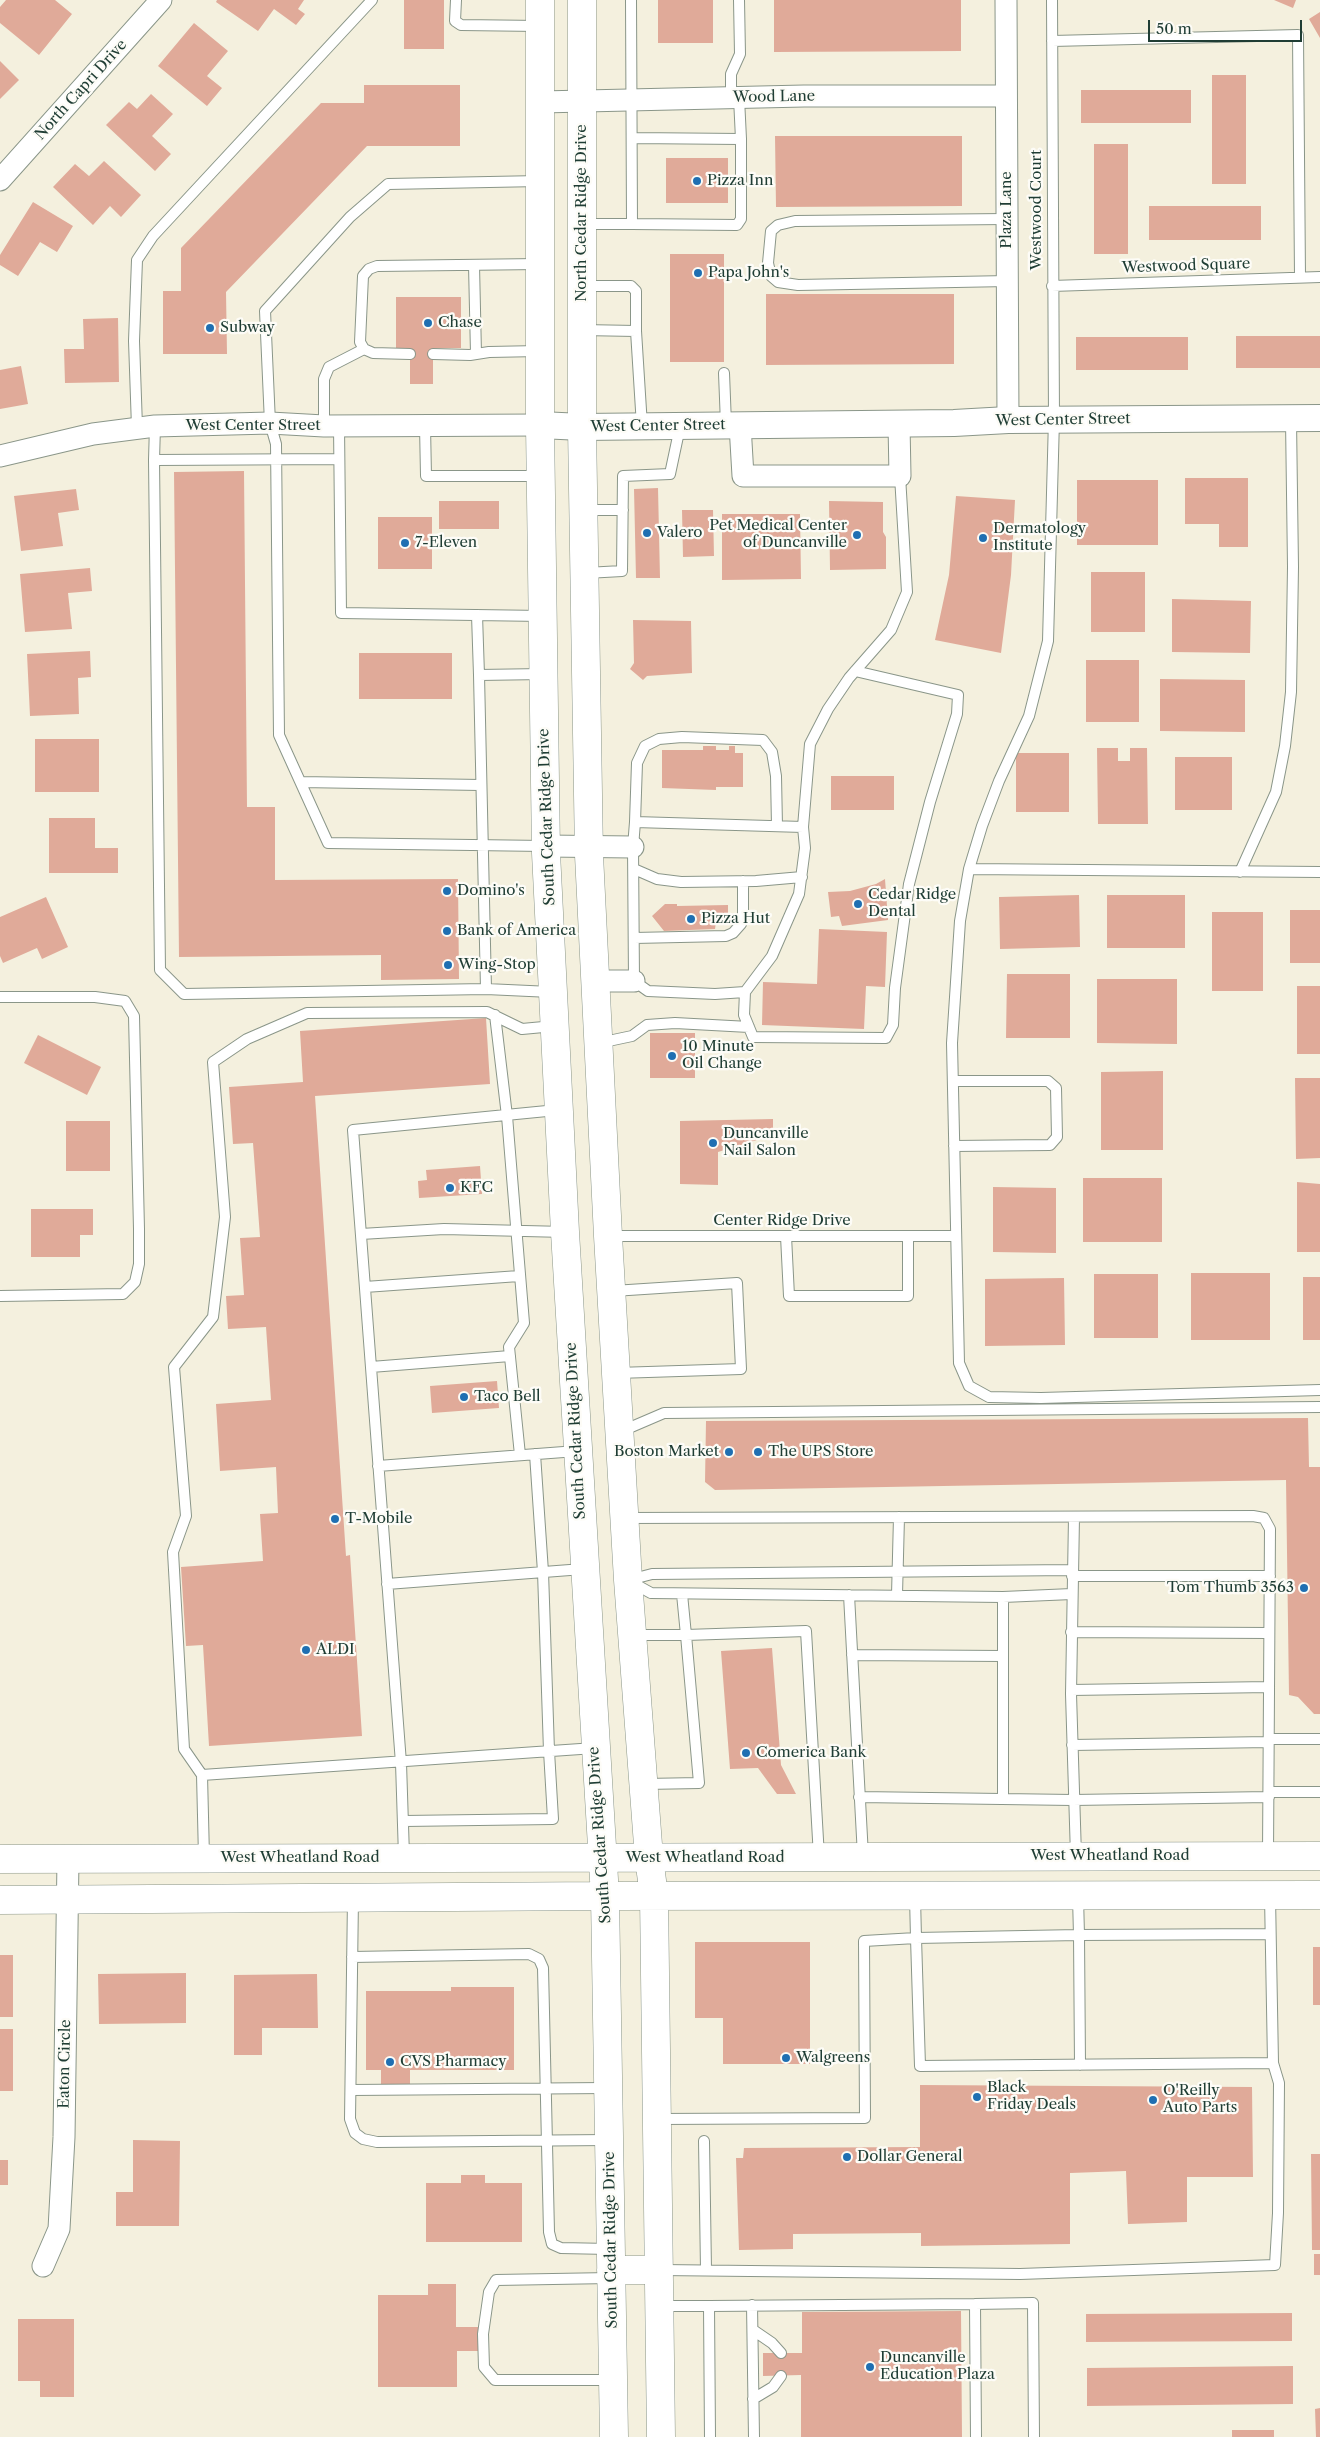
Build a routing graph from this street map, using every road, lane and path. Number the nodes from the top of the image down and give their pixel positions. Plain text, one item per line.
1 (161, 0) edge
2 (372, 0) edge
3 (456, 0) edge
4 (582, 0) edge
5 (631, 0) edge
6 (739, 0) edge
7 (1006, 0) edge
8 (1052, 0) edge
9 (540, 13) edge
10 (1052, 41) junction
11 (1006, 96) junction
12 (735, 98) junction
13 (582, 100) junction
14 (631, 100) junction
15 (541, 102) junction
16 (632, 138) junction
17 (741, 139) junction
18 (0, 180) edge
19 (541, 181) junction
20 (1007, 219) junction
21 (582, 224) junction
22 (632, 224) junction
23 (540, 264) junction
24 (474, 265) junction
25 (1300, 277) junction
26 (1320, 277) edge
27 (1008, 281) junction
28 (582, 286) junction
29 (1052, 286) junction
30 (582, 330) junction
31 (636, 331) junction
32 (364, 349) junction
33 (540, 350) junction
34 (410, 354) dead end
35 (433, 354) dead end
36 (476, 354) junction
37 (724, 373) dead end
38 (1291, 418) junction
39 (1320, 418) edge
40 (1054, 419) junction
41 (1008, 420) junction
42 (270, 423) junction
43 (899, 424) junction
44 (540, 425) junction
45 (733, 425) junction
46 (332, 426) junction
47 (425, 426) junction
48 (642, 426) junction
49 (680, 426) junction
50 (146, 427) junction
51 (582, 427) junction
52 (0, 456) edge
53 (276, 458) junction
54 (339, 459) junction
55 (154, 460) junction
56 (541, 476) junction
57 (900, 476) junction
58 (584, 510) junction
59 (623, 510) junction
60 (585, 573) junction
61 (477, 615) junction
62 (543, 616) junction
63 (855, 671) junction
64 (544, 674) junction
65 (479, 675) junction
66 (301, 782) junction
67 (480, 785) junction
68 (635, 822) junction
69 (776, 826) junction
70 (803, 827) junction
71 (481, 845) junction
72 (589, 845) junction
73 (546, 846) junction
74 (633, 847) junction
75 (634, 869) junction
76 (969, 869) junction
77 (1240, 872) junction
78 (1320, 872) edge
79 (802, 877) junction
80 (743, 881) junction
81 (634, 938) junction
82 (595, 981) junction
83 (634, 981) junction
84 (486, 989) junction
85 (553, 992) junction
86 (746, 992) junction
87 (0, 997) edge
88 (495, 1016) junction
89 (555, 1026) junction
90 (749, 1027) junction
91 (598, 1043) junction
92 (953, 1081) junction
93 (559, 1110) junction
94 (507, 1116) junction
95 (954, 1146) junction
96 (514, 1230) junction
97 (565, 1232) junction
98 (361, 1234) junction
99 (608, 1236) junction
100 (786, 1236) junction
101 (908, 1236) junction
102 (956, 1236) junction
103 (519, 1276) junction
104 (365, 1287) junction
105 (611, 1291) junction
106 (0, 1296) edge
107 (510, 1356) junction
108 (371, 1368) junction
109 (616, 1373) junction
110 (1320, 1390) edge
111 (1320, 1407) edge
112 (620, 1431) junction
113 (577, 1451) junction
114 (535, 1454) junction
115 (520, 1455) junction
116 (378, 1466) junction
117 (898, 1517) junction
118 (1074, 1517) junction
119 (626, 1518) junction
120 (584, 1568) junction
121 (543, 1572) junction
122 (897, 1572) junction
123 (1072, 1573) junction
124 (1270, 1576) junction
125 (628, 1580) junction
126 (387, 1584) junction
127 (682, 1594) junction
128 (1072, 1594) junction
129 (849, 1595) junction
130 (897, 1595) junction
131 (1003, 1597) junction
132 (1072, 1632) junction
133 (1269, 1633) junction
134 (632, 1635) junction
135 (686, 1636) junction
136 (852, 1655) junction
137 (1003, 1656) junction
138 (1269, 1688) junction
139 (1072, 1690) junction
140 (1320, 1739) edge
141 (1269, 1740) junction
142 (1072, 1745) junction
143 (595, 1748) junction
144 (549, 1751) junction
145 (401, 1763) junction
146 (202, 1775) junction
147 (644, 1784) junction
148 (1320, 1792) edge
149 (1269, 1794) junction
150 (859, 1797) junction
151 (1003, 1799) junction
152 (1074, 1800) junction
153 (404, 1821) junction
154 (1076, 1856) junction
155 (1268, 1856) junction
156 (1320, 1856) edge
157 (404, 1857) junction
158 (601, 1857) junction
159 (863, 1857) junction
160 (204, 1858) junction
161 (280, 1858) junction
162 (649, 1858) junction
163 (818, 1858) junction
164 (0, 1859) edge
165 (68, 1859) junction
166 (1270, 1895) junction
167 (1320, 1895) edge
168 (605, 1896) junction
169 (654, 1896) junction
170 (915, 1896) junction
171 (353, 1897) junction
172 (1078, 1897) junction
173 (0, 1900) edge
174 (68, 1900) junction
175 (1270, 1934) junction
176 (1079, 1935) junction
177 (916, 1938) junction
178 (352, 1957) junction
179 (1274, 2063) junction
180 (1080, 2065) junction
181 (546, 2088) junction
182 (608, 2088) junction
183 (351, 2090) junction
184 (657, 2120) junction
185 (548, 2140) junction
186 (609, 2140) junction
187 (704, 2140) dead end
188 (43, 2266) dead end
189 (611, 2266) junction
190 (659, 2270) junction
191 (706, 2270) junction
192 (974, 2304) junction
193 (659, 2306) junction
194 (709, 2306) junction
195 (752, 2306) junction
196 (753, 2330) junction
197 (781, 2353) dead end
198 (781, 2376) dead end
199 (613, 2380) junction
200 (753, 2399) junction
201 (614, 2437) edge
202 (661, 2437) edge
203 (710, 2437) edge
204 (754, 2437) edge
205 (976, 2437) edge
206 (1034, 2437) edge

1 - 18 street, North Capri Drive
2 - 50 lane
3 - 9 lane
4 - 13 main road, North Cedar Ridge Drive
5 - 14 lane
6 - 12 lane
7 - 11 street, Plaza Lane
8 - 10 lane, Westwood Court
9 - 15 main road
10 - 25 lane
10 - 29 lane, Westwood Court
11 - 12 street, Wood Lane
11 - 20 street, Plaza Lane
12 - 14 street, Wood Lane
12 - 17 lane
13 - 14 street, Wood Lane
13 - 15 street, Wood Lane
13 - 21 main road, North Cedar Ridge Drive
14 - 16 lane
15 - 19 main road
16 - 17 lane
16 - 22 lane
17 - 22 lane
19 - 23 main road
19 - 42 lane
20 - 27 street, Plaza Lane
20 - 27 lane
21 - 22 lane
21 - 28 main road, North Cedar Ridge Drive
23 - 24 lane
23 - 33 main road
24 - 32 lane
24 - 36 lane
25 - 26 lane, Westwood Square
25 - 29 lane, Westwood Square
27 - 41 street, Plaza Lane
28 - 30 main road, North Cedar Ridge Drive
28 - 31 lane
29 - 40 lane, Westwood Court
30 - 31 lane
30 - 51 main road, North Cedar Ridge Drive
31 - 48 lane
32 - 34 lane
32 - 46 lane
33 - 36 lane
33 - 44 main road
35 - 36 lane
37 - 45 lane
38 - 39 street, West Center Street
38 - 40 street, West Center Street
38 - 77 lane
40 - 41 street, West Center Street
40 - 76 lane, Westwood Court
41 - 43 street, West Center Street
42 - 46 street, West Center Street
42 - 50 street, West Center Street
42 - 53 lane
43 - 45 street, West Center Street
43 - 57 street
44 - 47 street, West Center Street
44 - 51 street, West Center Street
44 - 56 main road, South Cedar Ridge Drive
45 - 49 street, West Center Street
45 - 57 street
46 - 47 street, West Center Street
46 - 54 lane
47 - 56 lane
48 - 49 street, West Center Street
48 - 51 street, West Center Street
49 - 59 lane
50 - 52 street, West Center Street
50 - 55 lane
51 - 58 main road
53 - 54 lane
53 - 55 lane
53 - 66 lane
54 - 61 lane
55 - 84 lane
56 - 62 main road, South Cedar Ridge Drive
57 - 63 lane
58 - 59 lane
58 - 60 main road
59 - 60 lane
60 - 72 main road
61 - 62 lane
61 - 65 lane
62 - 64 main road, South Cedar Ridge Drive
63 - 70 lane
63 - 90 lane
64 - 65 lane
64 - 73 main road, South Cedar Ridge Drive
65 - 67 lane
66 - 67 lane
66 - 71 lane
67 - 71 lane
68 - 69 lane
68 - 69 lane
68 - 74 lane
69 - 70 lane
70 - 79 lane
71 - 73 lane
71 - 84 lane
72 - 73 street
72 - 74 street
72 - 82 main road
73 - 85 main road, South Cedar Ridge Drive
74 - 75 lane
75 - 80 lane
75 - 81 lane
76 - 77 lane
76 - 92 lane, Westwood Court
77 - 78 lane
79 - 80 lane
79 - 86 lane
80 - 81 lane
81 - 83 lane
82 - 83 street
82 - 91 main road
83 - 86 lane
84 - 85 lane
85 - 89 main road, South Cedar Ridge Drive
86 - 90 lane
87 - 106 lane
88 - 89 lane
88 - 94 lane
88 - 146 lane
89 - 93 main road, South Cedar Ridge Drive
90 - 91 lane
91 - 99 main road
92 - 95 lane, Westwood Court
92 - 95 lane
93 - 94 lane
93 - 97 main road, South Cedar Ridge Drive
94 - 96 lane
94 - 98 lane
95 - 102 lane, Westwood Court
96 - 97 lane
96 - 98 lane
96 - 103 lane
97 - 99 main road
97 - 113 main road, South Cedar Ridge Drive
98 - 104 lane
99 - 100 lane, Center Ridge Drive
99 - 105 main road
100 - 101 lane, Center Ridge Drive
100 - 101 lane
101 - 102 lane, Center Ridge Drive
102 - 110 lane, Westwood Court
103 - 104 lane
103 - 107 lane
104 - 108 lane
105 - 109 main road
105 - 109 lane
107 - 108 lane
107 - 115 lane
108 - 116 lane
109 - 112 main road
111 - 112 lane
112 - 119 main road
113 - 114 lane
113 - 120 main road, South Cedar Ridge Drive
114 - 115 lane
114 - 121 lane
115 - 116 lane
116 - 126 lane
117 - 118 lane
117 - 119 lane
117 - 122 lane
118 - 123 lane
118 - 124 lane
119 - 125 main road
120 - 121 lane
120 - 125 main road
120 - 143 main road, South Cedar Ridge Drive
121 - 126 lane
121 - 144 lane
122 - 123 lane
122 - 125 lane
122 - 130 lane
123 - 124 lane
123 - 128 lane
124 - 133 lane
125 - 127 lane
125 - 134 main road
126 - 145 lane
127 - 129 lane
127 - 135 lane
128 - 131 lane
128 - 132 lane
129 - 130 lane
129 - 136 lane
130 - 131 lane
131 - 137 lane
132 - 133 lane
132 - 139 lane
133 - 138 lane
134 - 135 lane
134 - 147 main road
135 - 147 lane
135 - 163 lane
136 - 137 lane
136 - 150 lane
137 - 151 lane
138 - 139 lane
138 - 141 lane
139 - 142 lane
140 - 141 lane
141 - 142 lane
141 - 149 lane
142 - 152 lane
143 - 144 lane
143 - 158 main road, South Cedar Ridge Drive
144 - 145 lane
144 - 153 lane
145 - 146 lane
145 - 153 lane
146 - 160 lane
147 - 162 main road
148 - 149 lane
149 - 152 lane
149 - 155 lane
150 - 151 lane
150 - 159 lane
151 - 152 lane
152 - 154 lane
153 - 157 lane
154 - 155 main road, West Wheatland Road
154 - 159 main road, West Wheatland Road
154 - 172 main road
155 - 156 main road, West Wheatland Road
157 - 158 main road, West Wheatland Road
157 - 161 main road, West Wheatland Road
158 - 162 main road, West Wheatland Road
158 - 168 main road, South Cedar Ridge Drive
159 - 163 main road, West Wheatland Road
160 - 161 main road, West Wheatland Road
160 - 165 main road, West Wheatland Road
161 - 171 main road
162 - 163 main road, West Wheatland Road
162 - 169 main road
164 - 165 main road, West Wheatland Road
165 - 174 street, Eaton Circle
166 - 167 main road
166 - 172 main road
166 - 175 lane
168 - 169 main road
168 - 171 main road
168 - 182 main road, South Cedar Ridge Drive
169 - 170 main road
169 - 184 main road
170 - 172 main road
170 - 177 lane
171 - 174 main road
171 - 178 lane
172 - 176 lane
173 - 174 main road
174 - 188 street, Eaton Circle
175 - 176 lane
175 - 179 lane
176 - 177 lane
176 - 180 lane
177 - 180 lane
177 - 184 lane
178 - 181 lane
178 - 183 lane
179 - 180 lane
179 - 191 lane
181 - 182 lane
181 - 183 lane
181 - 185 lane
182 - 186 main road, South Cedar Ridge Drive
183 - 185 lane
184 - 190 main road
185 - 186 lane
185 - 189 lane
186 - 189 main road, South Cedar Ridge Drive
187 - 191 lane
189 - 190 main road
189 - 199 main road, South Cedar Ridge Drive
189 - 199 lane
190 - 191 lane
190 - 193 main road
192 - 195 lane
192 - 205 lane
192 - 206 lane
193 - 194 lane
193 - 202 main road
194 - 195 lane
194 - 203 lane
195 - 196 lane
196 - 197 lane
196 - 200 lane
198 - 200 lane
199 - 201 main road, South Cedar Ridge Drive
200 - 204 lane

